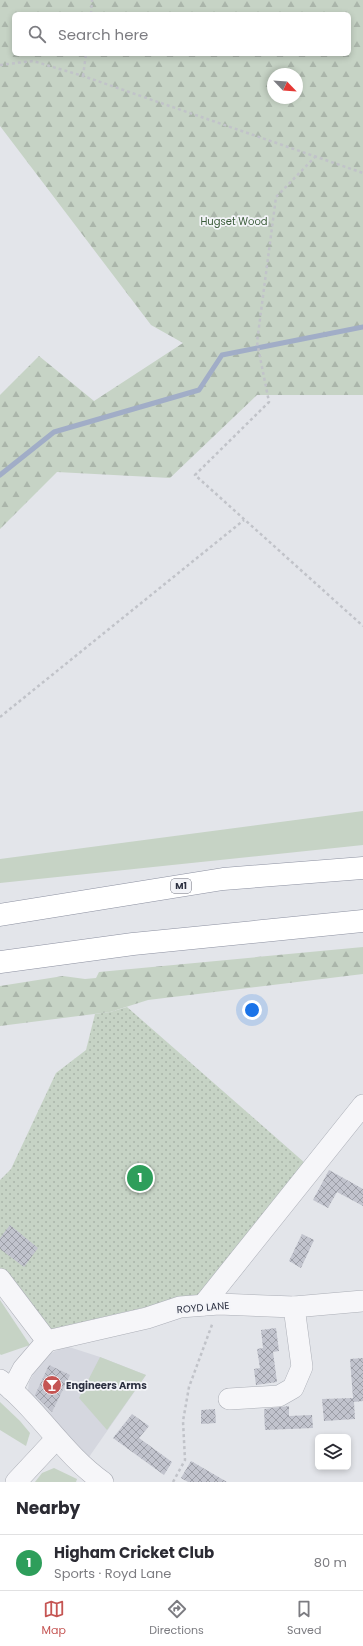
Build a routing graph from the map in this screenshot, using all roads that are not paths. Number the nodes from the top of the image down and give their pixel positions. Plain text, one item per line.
1 (363, 868) edge
2 (0, 915) edge
3 (363, 921) edge
4 (0, 962) edge
5 (363, 1105) edge
6 (0, 1279) edge
7 (363, 1302) edge
8 (211, 1305) junction
9 (294, 1307) junction
10 (47, 1341) junction
11 (6, 1385) edge
12 (229, 1400) dead end
13 (56, 1439) junction
14 (16, 1482) edge
15 (102, 1482) edge

1 - 2 highway, M1
3 - 4 highway
5 - 8 street
6 - 10 street
7 - 9 street, ROYD LANE
8 - 9 street, ROYD LANE
8 - 10 street, ROYD LANE
9 - 12 street
10 - 11 street
11 - 13 street
13 - 14 street
13 - 15 street

